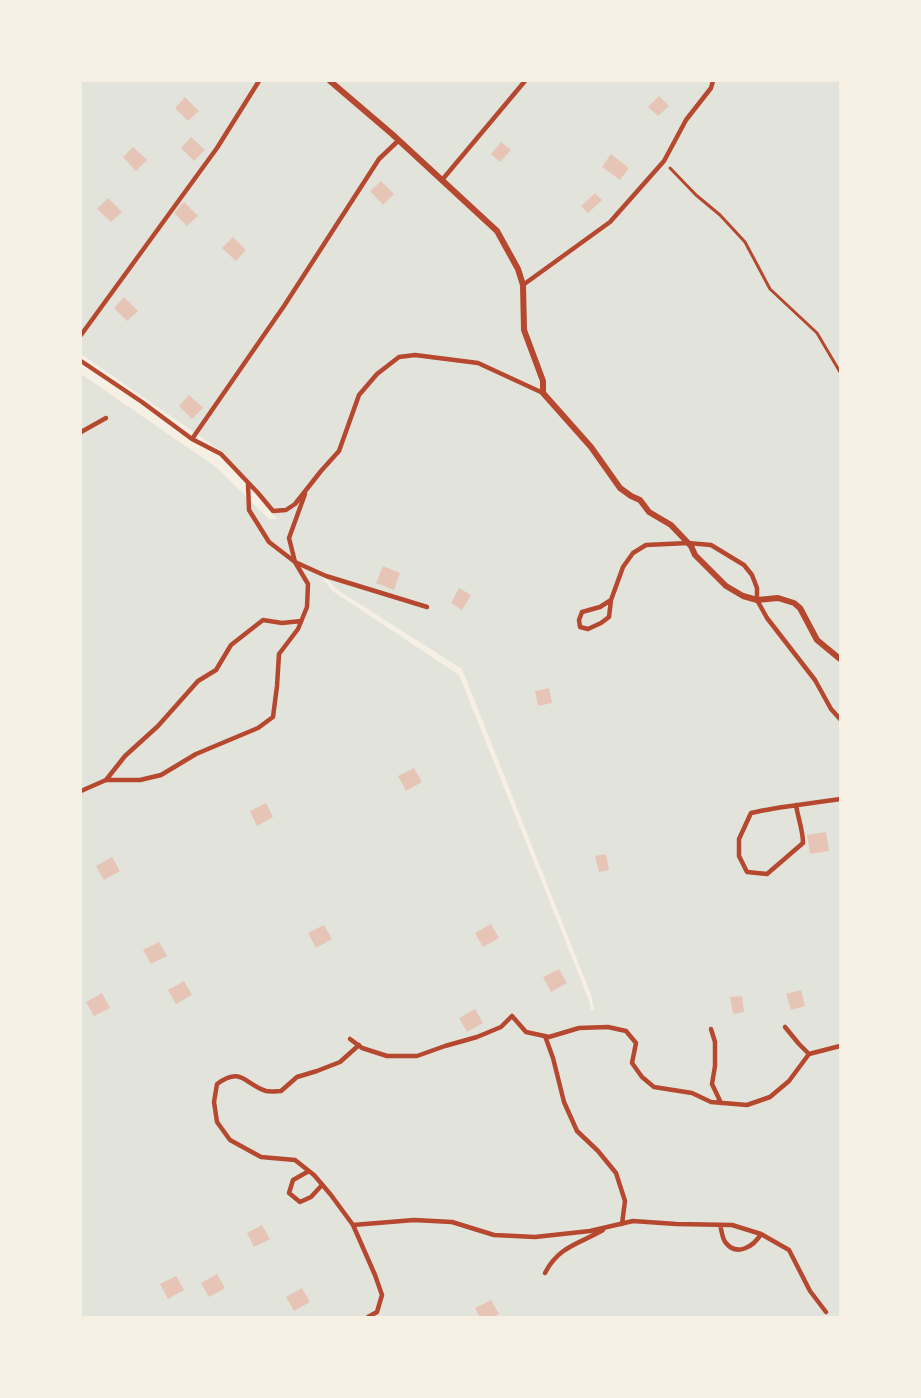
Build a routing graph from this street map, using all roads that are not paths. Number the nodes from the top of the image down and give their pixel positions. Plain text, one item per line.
1 (259, 81) edge
2 (525, 81) edge
3 (713, 81) edge
4 (331, 82) edge
5 (399, 140) junction
6 (441, 180) junction
7 (523, 285) junction
8 (81, 335) edge
9 (81, 361) edge
10 (543, 393) junction
11 (106, 418) dead end
12 (81, 432) edge
13 (192, 439) junction
14 (248, 483) junction
15 (306, 489) junction
16 (688, 543) junction
17 (295, 562) junction
18 (610, 600) junction
19 (758, 600) junction
20 (427, 608) dead end
21 (302, 621) junction
22 (840, 659) edge
23 (840, 719) edge
24 (106, 780) junction
25 (81, 791) edge
26 (840, 799) edge
27 (796, 805) junction
28 (785, 1027) dead end
29 (711, 1029) dead end
30 (545, 1036) junction
31 (350, 1039) dead end
32 (358, 1045) junction
33 (840, 1046) edge
34 (809, 1054) junction
35 (721, 1103) junction
36 (309, 1171) junction
37 (322, 1185) junction
38 (622, 1224) junction
39 (353, 1225) junction
40 (720, 1225) junction
41 (607, 1227) junction
42 (761, 1234) junction
43 (545, 1273) dead end
44 (826, 1312) dead end
45 (368, 1317) edge

1 - 8 lane
2 - 6 lane
3 - 7 lane
4 - 5 street
5 - 6 street
5 - 13 lane
6 - 7 street
7 - 10 street
9 - 13 lane
10 - 15 lane
10 - 16 street
11 - 12 lane
13 - 14 lane
14 - 15 lane
14 - 17 lane
15 - 17 lane
16 - 18 lane
16 - 19 street
16 - 19 lane
17 - 20 lane
17 - 21 lane
18 - 18 lane
19 - 22 street
19 - 23 lane
21 - 24 lane
21 - 24 lane
24 - 25 lane
26 - 27 lane
27 - 27 lane
28 - 34 lane
29 - 35 lane
30 - 32 lane
30 - 35 lane
30 - 38 lane
31 - 32 lane
32 - 36 lane
33 - 34 lane
34 - 35 lane
36 - 37 lane
36 - 37 lane
37 - 39 lane
38 - 40 lane
38 - 41 lane
39 - 41 lane
39 - 45 lane
40 - 42 lane
40 - 42 lane
41 - 43 lane
42 - 44 lane

